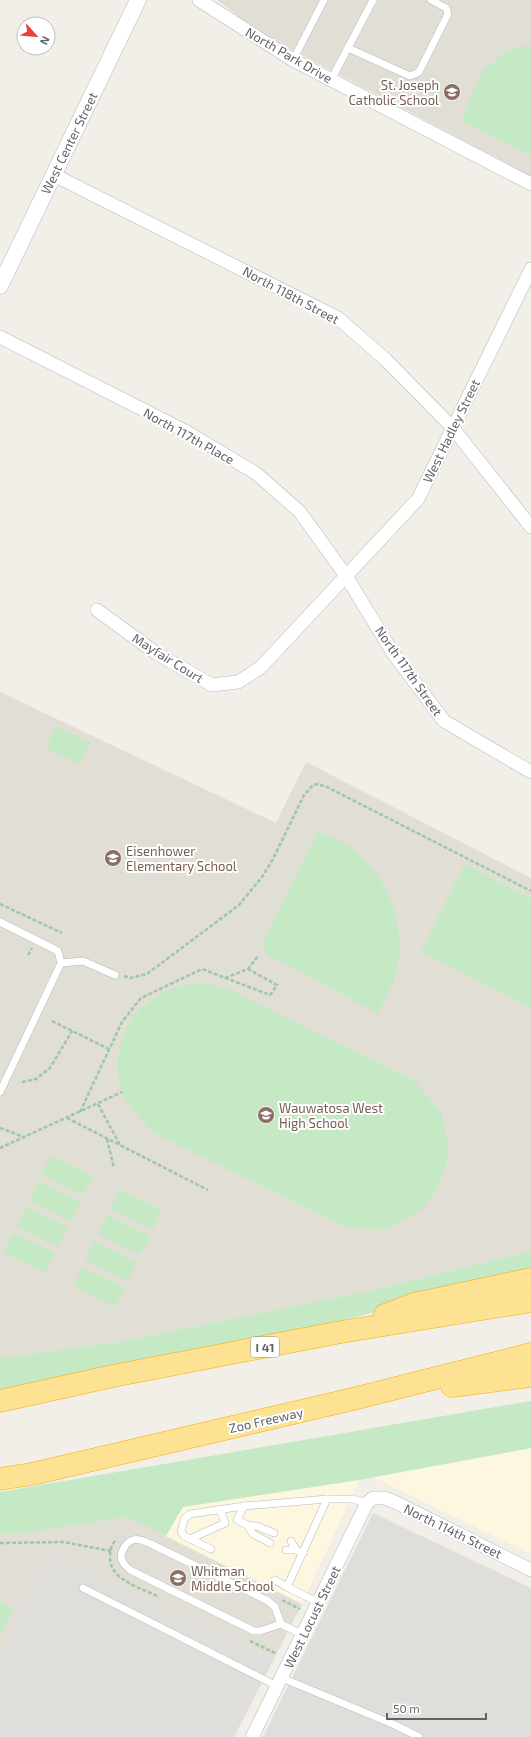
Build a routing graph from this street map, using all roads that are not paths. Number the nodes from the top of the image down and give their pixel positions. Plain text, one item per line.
1 (138, 0) edge
2 (199, 0) edge
3 (324, 0) edge
4 (373, 0) edge
5 (431, 0) edge
6 (348, 48) junction
7 (293, 60) junction
8 (331, 80) junction
9 (54, 175) junction
10 (531, 184) edge
11 (5, 264) edge
12 (531, 269) edge
13 (0, 286) edge
14 (0, 336) edge
15 (452, 427) junction
16 (531, 527) edge
17 (346, 576) junction
18 (97, 610) dead end
19 (531, 772) edge
20 (0, 922) edge
21 (61, 963) junction
22 (115, 975) road end
23 (0, 1092) edge
24 (531, 1279) edge
25 (531, 1301) edge
26 (341, 1332) junction
27 (531, 1354) edge
28 (531, 1376) edge
29 (357, 1398) junction
30 (0, 1401) edge
31 (0, 1480) edge
32 (327, 1499) junction
33 (370, 1501) junction
34 (244, 1506) junction
35 (220, 1509) junction
36 (248, 1525) junction
37 (274, 1533) dead end
38 (190, 1539) junction
39 (291, 1541) dead end
40 (270, 1543) dead end
41 (211, 1549) dead end
42 (286, 1550) dead end
43 (299, 1551) junction
44 (531, 1570) edge
45 (274, 1580) dead end
46 (287, 1587) junction
47 (83, 1588) dead end
48 (319, 1603) junction
49 (281, 1624) junction
50 (303, 1635) junction
51 (280, 1682) junction
52 (252, 1737) edge
53 (419, 1737) edge

1 - 9 street, West Center Street
2 - 7 street, North Park Drive
3 - 7 lane
4 - 6 lane
5 - 6 lane
6 - 8 lane
7 - 8 street, North Park Drive
8 - 10 street, North Park Drive
9 - 11 street, West Center Street
9 - 15 street, North 118th Street
11 - 13 street, West Center Street
12 - 15 street, West Hadley Street
14 - 17 street, North 117th Place
15 - 16 street, North 118th Street
15 - 17 street, West Hadley Street
17 - 18 street, Mayfair Court
17 - 19 street, North 117th Street
20 - 21 lane
21 - 22 lane
21 - 23 lane
24 - 26 highway
25 - 26 highway, I 41
26 - 30 highway, I 41
27 - 29 highway, Zoo Freeway
28 - 29 highway
29 - 31 highway, Zoo Freeway
32 - 33 lane
32 - 34 lane
32 - 43 lane
33 - 44 street, North 114th Street
33 - 48 street, West Locust Street
34 - 35 lane
34 - 36 lane
35 - 38 lane
35 - 38 lane
36 - 37 lane
36 - 40 lane
38 - 41 lane
39 - 43 lane
42 - 43 lane
43 - 46 lane
45 - 46 lane
46 - 48 lane
47 - 51 lane
48 - 50 street, West Locust Street
49 - 49 lane
49 - 50 lane
50 - 51 street, West Locust Street
51 - 52 street, West Locust Street
51 - 53 lane

